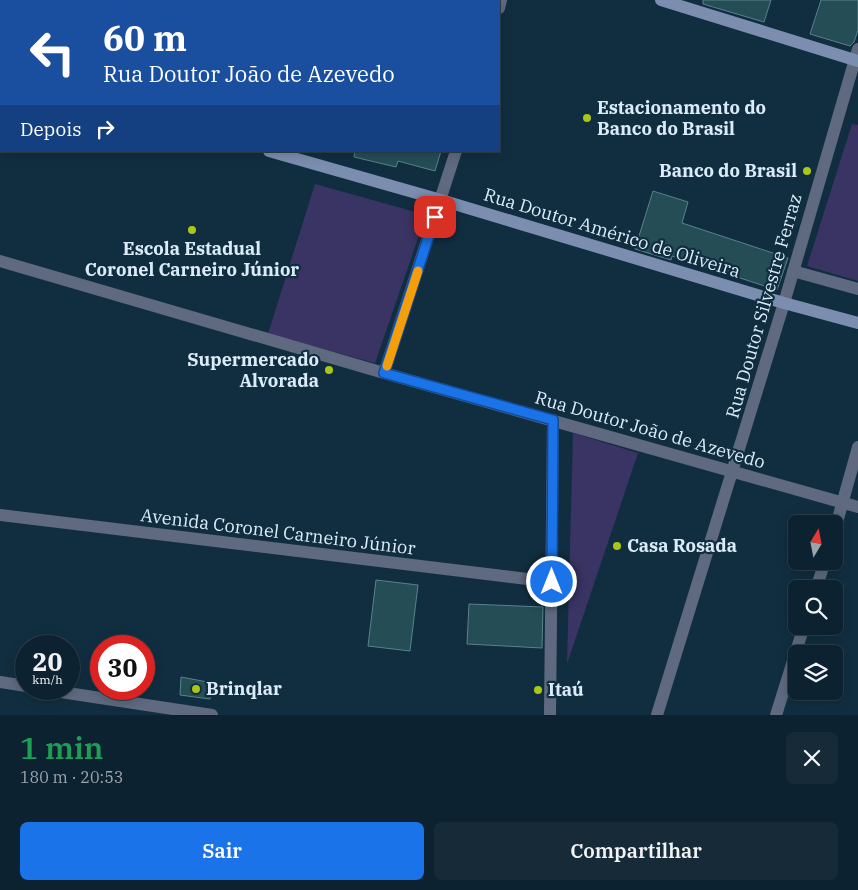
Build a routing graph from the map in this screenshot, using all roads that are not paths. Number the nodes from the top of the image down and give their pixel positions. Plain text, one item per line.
1 (661, 0) edge
2 (676, 2) edge
3 (857, 56) edge
4 (852, 90) edge
5 (273, 152) edge
6 (456, 152) edge
7 (441, 200) junction
8 (0, 261) edge
9 (793, 271) junction
10 (858, 289) edge
11 (784, 304) junction
12 (858, 323) edge
13 (384, 373) junction
14 (553, 420) junction
15 (858, 447) edge
16 (732, 471) junction
17 (843, 503) junction
18 (858, 507) edge
19 (839, 515) edge
20 (0, 516) edge
21 (552, 582) junction
22 (801, 635) edge
23 (0, 682) edge
24 (15, 684) edge
25 (80, 695) edge
26 (212, 715) edge
27 (550, 715) edge
28 (657, 715) edge
29 (776, 715) edge

1 - 2 main road
2 - 3 main road
3 - 4 street, Rua Doutor Silvestre Ferraz
4 - 9 street, Rua Doutor Silvestre Ferraz
5 - 7 main road, Rua Doutor Américo de Oliveira
6 - 7 street
7 - 11 main road, Rua Doutor Américo de Oliveira
7 - 13 street
8 - 13 street, Rua Doutor João de Azevedo
9 - 10 street
9 - 11 street, Rua Doutor Silvestre Ferraz
11 - 12 main road, Rua Doutor Américo de Oliveira
11 - 16 street, Rua Doutor Silvestre Ferraz
13 - 14 street, Rua Doutor João de Azevedo
14 - 16 street, Rua Doutor João de Azevedo
14 - 21 street
15 - 17 street
16 - 17 street, Rua Doutor João de Azevedo
16 - 28 street, Rua Doutor Silvestre Ferraz
17 - 18 street, Rua Doutor João de Azevedo
17 - 19 street
20 - 21 street, Avenida Coronel Carneiro Júnior
21 - 27 street
22 - 29 street
23 - 24 street
25 - 26 street

